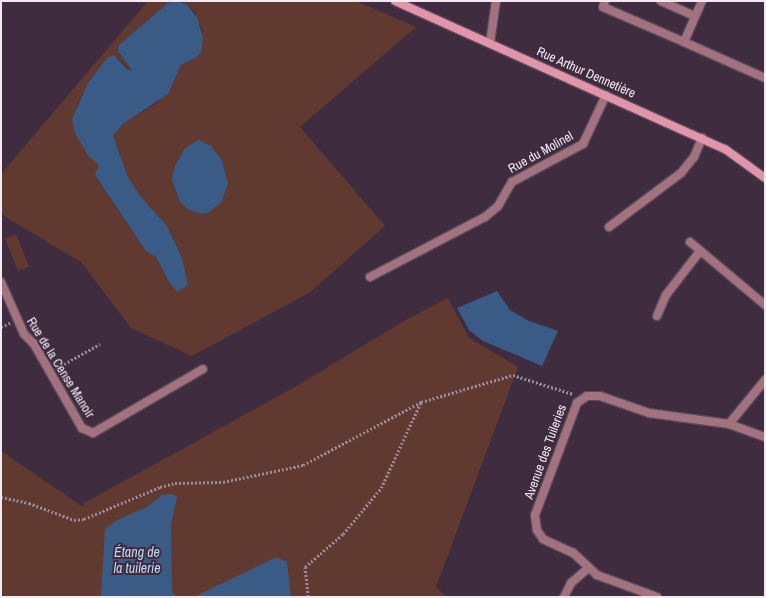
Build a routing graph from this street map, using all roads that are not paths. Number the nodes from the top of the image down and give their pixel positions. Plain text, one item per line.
1 (395, 1) edge
2 (496, 1) edge
3 (605, 1) edge
4 (661, 1) edge
5 (702, 1) edge
6 (695, 16) junction
7 (684, 42) junction
8 (490, 43) junction
9 (765, 78) edge
10 (606, 95) junction
11 (702, 138) junction
12 (764, 175) edge
13 (609, 228) dead end
14 (690, 242) dead end
15 (700, 251) junction
16 (370, 277) dead end
17 (1, 282) edge
18 (765, 305) edge
19 (657, 316) dead end
20 (203, 369) dead end
21 (765, 380) edge
22 (729, 424) junction
23 (765, 438) edge
24 (587, 568) junction
25 (564, 597) edge
26 (657, 597) edge

1 - 8 street, Rue Arthur Dennetière
2 - 8 street
3 - 7 street
4 - 6 street
5 - 6 street
6 - 7 street
7 - 9 street
8 - 10 street, Rue Arthur Dennetière
10 - 11 street, Rue Arthur Dennetière
10 - 16 street, Rue du Molinel
11 - 12 street, Rue Arthur Dennetière
11 - 13 street
14 - 15 street
15 - 18 street
15 - 19 street
17 - 20 street, Rue de la Cense Manoir
21 - 22 street
22 - 23 street, Avenue des Tuileries
22 - 24 street, Avenue des Tuileries
24 - 25 street
24 - 26 street, Avenue des Tuileries

